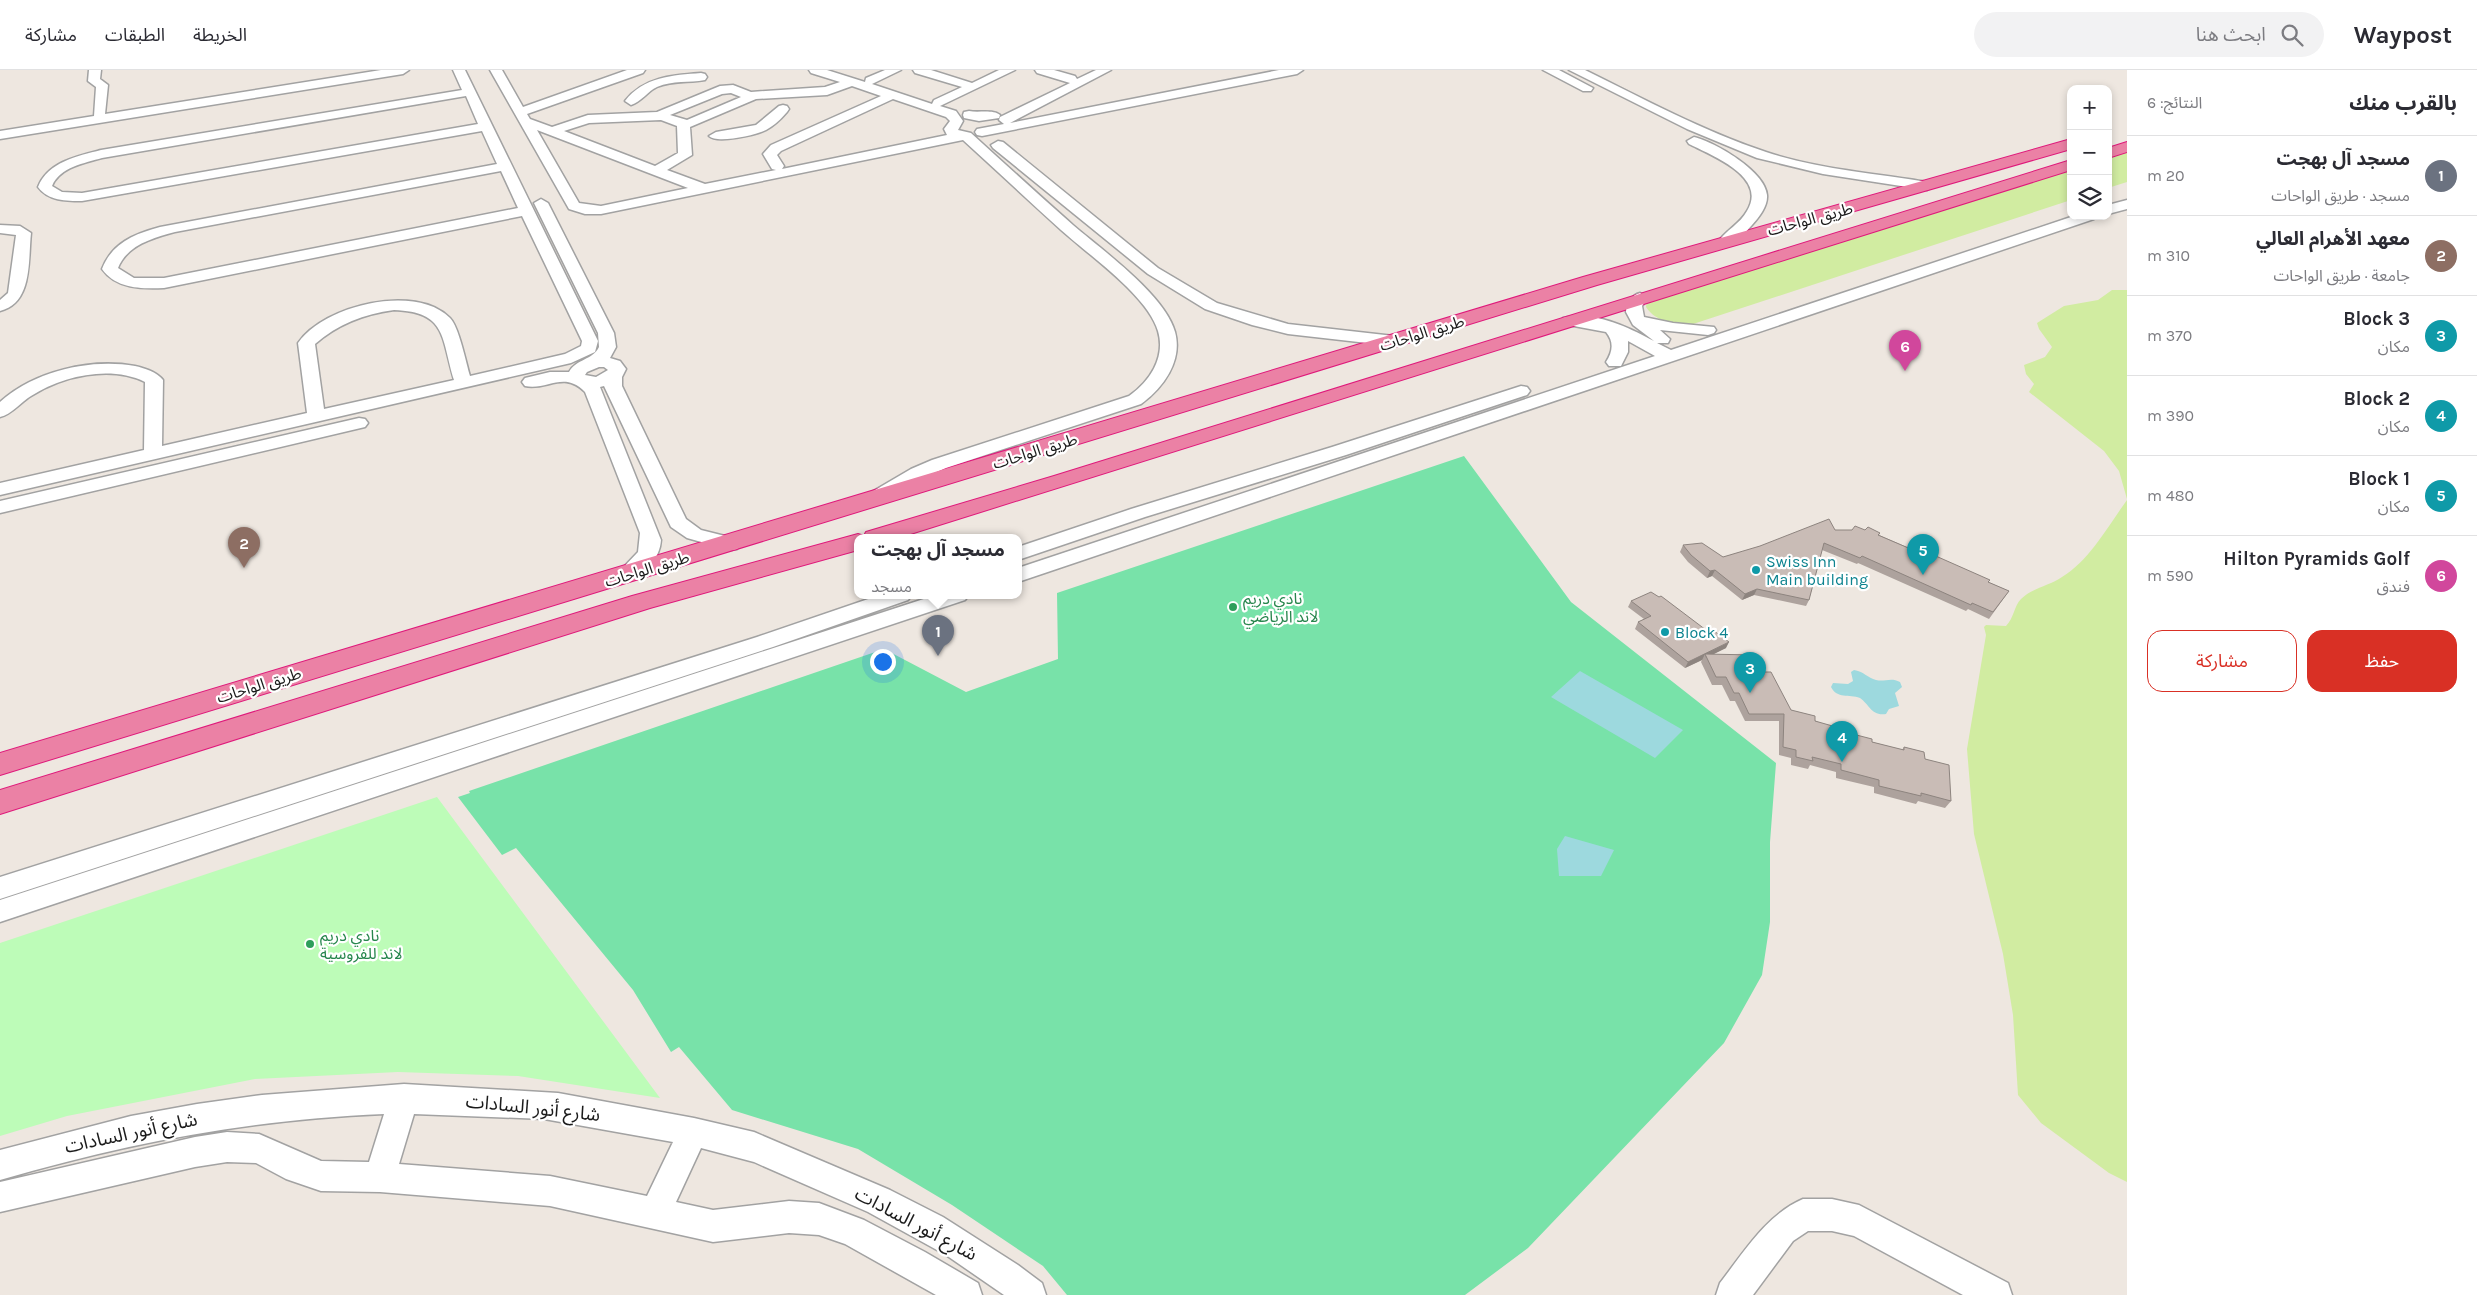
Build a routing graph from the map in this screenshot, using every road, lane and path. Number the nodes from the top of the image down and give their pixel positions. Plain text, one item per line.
1 (95, 70) edge
2 (340, 70) edge
3 (380, 70) edge
4 (403, 70) edge
5 (459, 70) edge
6 (475, 70) edge
7 (485, 70) edge
8 (496, 70) edge
9 (601, 70) edge
10 (639, 70) edge
11 (815, 70) edge
12 (895, 70) edge
13 (919, 70) edge
14 (951, 70) edge
15 (1006, 70) edge
16 (1041, 70) edge
17 (1098, 70) edge
18 (1297, 70) edge
19 (1549, 70) edge
20 (1575, 70) edge
21 (834, 71) edge
22 (1254, 71) edge
23 (322, 76) junction
24 (938, 76) junction
25 (622, 77) junction
26 (701, 77) dead end
27 (1071, 79) junction
28 (870, 81) junction
29 (851, 82) junction
30 (648, 86) junction
31 (973, 87) junction
32 (907, 90) junction
33 (478, 92) junction
34 (1155, 95) junction
35 (751, 96) junction
36 (631, 101) dead end
37 (1043, 101) junction
38 (938, 103) junction
39 (783, 109) dead end
40 (1065, 109) junction
41 (99, 111) junction
42 (662, 116) junction
43 (522, 117) junction
44 (493, 118) junction
45 (1001, 121) junction
46 (0, 124) edge
47 (683, 124) junction
48 (968, 125) junction
49 (766, 126) junction
50 (0, 130) edge
51 (553, 131) junction
52 (0, 135) edge
53 (716, 136) dead end
54 (1718, 137) junction
55 (796, 139) junction
56 (1695, 142) junction
57 (2067, 145) edge
58 (2127, 147) edge
59 (2112, 152) edge
60 (507, 166) junction
61 (777, 166) junction
62 (2067, 166) edge
63 (657, 170) junction
64 (689, 183) junction
65 (1927, 186) junction
66 (704, 189) junction
67 (543, 190) junction
68 (2127, 192) edge
69 (2112, 197) edge
70 (2127, 204) edge
71 (574, 206) junction
72 (2112, 209) edge
73 (528, 210) junction
74 (2067, 213) edge
75 (2075, 220) edge
76 (544, 224) junction
77 (0, 230) edge
78 (1726, 242) junction
79 (1993, 243) junction
80 (1640, 298) junction
81 (0, 306) edge
82 (1638, 320) junction
83 (1569, 322) junction
84 (1610, 326) junction
85 (1708, 330) junction
86 (1394, 341) junction
87 (1670, 350) junction
88 (1615, 362) junction
89 (614, 371) junction
90 (585, 372) junction
91 (464, 383) junction
92 (1533, 387) junction
93 (1507, 396) junction
94 (1547, 398) junction
95 (390, 403) junction
96 (1523, 407) junction
97 (0, 412) edge
98 (316, 416) junction
99 (629, 421) junction
100 (607, 426) junction
101 (1090, 435) junction
102 (639, 442) junction
103 (616, 448) junction
104 (1035, 451) junction
105 (152, 454) junction
106 (1124, 462) junction
107 (74, 477) junction
108 (1062, 481) junction
109 (0, 489) edge
110 (0, 499) edge
111 (872, 501) junction
112 (0, 507) edge
113 (1157, 507) junction
114 (1138, 513) junction
115 (1173, 523) junction
116 (1154, 530) junction
117 (885, 534) edge
118 (854, 543) edge
119 (730, 544) junction
120 (1022, 553) edge
121 (628, 574) junction
122 (1022, 574) edge
123 (889, 599) edge
124 (946, 599) edge
125 (0, 764) edge
126 (0, 802) edge
127 (0, 888) edge
128 (0, 911) edge
129 (404, 1098) junction
130 (693, 1132) junction
131 (0, 1165) edge
132 (380, 1177) junction
133 (0, 1197) edge
134 (655, 1214) junction
135 (966, 1295) edge
136 (1030, 1295) edge
137 (1732, 1295) edge
138 (1996, 1295) edge

1 - 41 street
2 - 23 street
3 - 23 street
4 - 52 street
5 - 33 street
6 - 33 street
7 - 67 street
8 - 43 street
9 - 25 street
10 - 25 street
11 - 21 street
12 - 28 street
13 - 24 street
14 - 24 street
15 - 31 street
16 - 27 street
17 - 27 street
17 - 37 street
18 - 34 street
19 - 56 street
20 - 54 street
21 - 28 street
21 - 29 street
22 - 34 street
23 - 41 street
24 - 31 street
24 - 32 street
25 - 30 street
25 - 43 street
26 - 30 street
27 - 45 street
28 - 32 street
29 - 32 street
29 - 35 street
30 - 36 street
31 - 38 street
32 - 38 street
32 - 48 street
32 - 55 street
33 - 44 street
33 - 44 street
34 - 40 street
34 - 45 street
35 - 42 street
35 - 47 street
37 - 40 street
37 - 45 street
38 - 48 street
39 - 49 street
40 - 45 street
41 - 46 street
41 - 50 street
42 - 47 street
42 - 51 street
43 - 51 street
43 - 71 street
44 - 60 street
45 - 48 street
45 - 48 street
47 - 63 street
48 - 61 street
48 - 66 street
48 - 86 street
48 - 111 street
49 - 53 street
49 - 55 street
51 - 63 street
54 - 56 street
54 - 65 street
55 - 61 street
56 - 78 street
57 - 65 highway, طريق الواحات
58 - 59 highway
60 - 73 street
60 - 73 street
61 - 64 street
62 - 80 highway, طريق الواحات
63 - 64 street
64 - 66 street
64 - 71 street
65 - 78 highway, طريق الواحات
66 - 71 street
67 - 76 street
67 - 89 street
68 - 69 street
70 - 72 street
73 - 76 street
74 - 79 street
75 - 79 street
76 - 90 street
76 - 91 street
77 - 81 street
78 - 86 highway, طريق الواحات
79 - 85 street
79 - 87 street
80 - 82 street
80 - 83 highway, طريق الواحات
82 - 85 street
82 - 87 street
83 - 84 street
83 - 106 highway, طريق الواحات
84 - 87 street
84 - 88 street
85 - 87 street
86 - 101 highway, طريق الواحات
87 - 88 street
87 - 94 street
88 - 92 street
89 - 90 street
89 - 99 street
90 - 95 street
90 - 100 street
90 - 112 street
91 - 95 street
91 - 98 street
92 - 93 street
92 - 94 street
93 - 96 street
93 - 113 street
94 - 96 street
95 - 98 street
95 - 107 street
96 - 115 street
97 - 105 street
98 - 105 street
99 - 100 street
99 - 102 street
100 - 103 street
101 - 104 highway, طريق الواحات
101 - 106 highway
102 - 103 street
102 - 119 street
103 - 121 street
104 - 108 highway
104 - 111 highway, طريق الواحات
105 - 107 street
106 - 108 highway, طريق الواحات
107 - 109 street
107 - 110 street
108 - 117 highway, طريق الواحات
111 - 119 highway, طريق الواحات
113 - 114 street
113 - 115 street
114 - 116 street
114 - 120 street
115 - 116 street
116 - 122 street
118 - 126 highway, طريق الواحات
119 - 121 highway, طريق الواحات
121 - 125 highway, طريق الواحات
123 - 127 street
124 - 128 street
129 - 130 street, شارع أنور السادات
129 - 131 street, شارع أنور السادات
129 - 132 street
130 - 134 street
130 - 136 street, شارع أنور السادات
132 - 133 street, شارع أنور السادات
132 - 134 street, شارع أنور السادات
134 - 135 street, شارع أنور السادات
137 - 138 street

